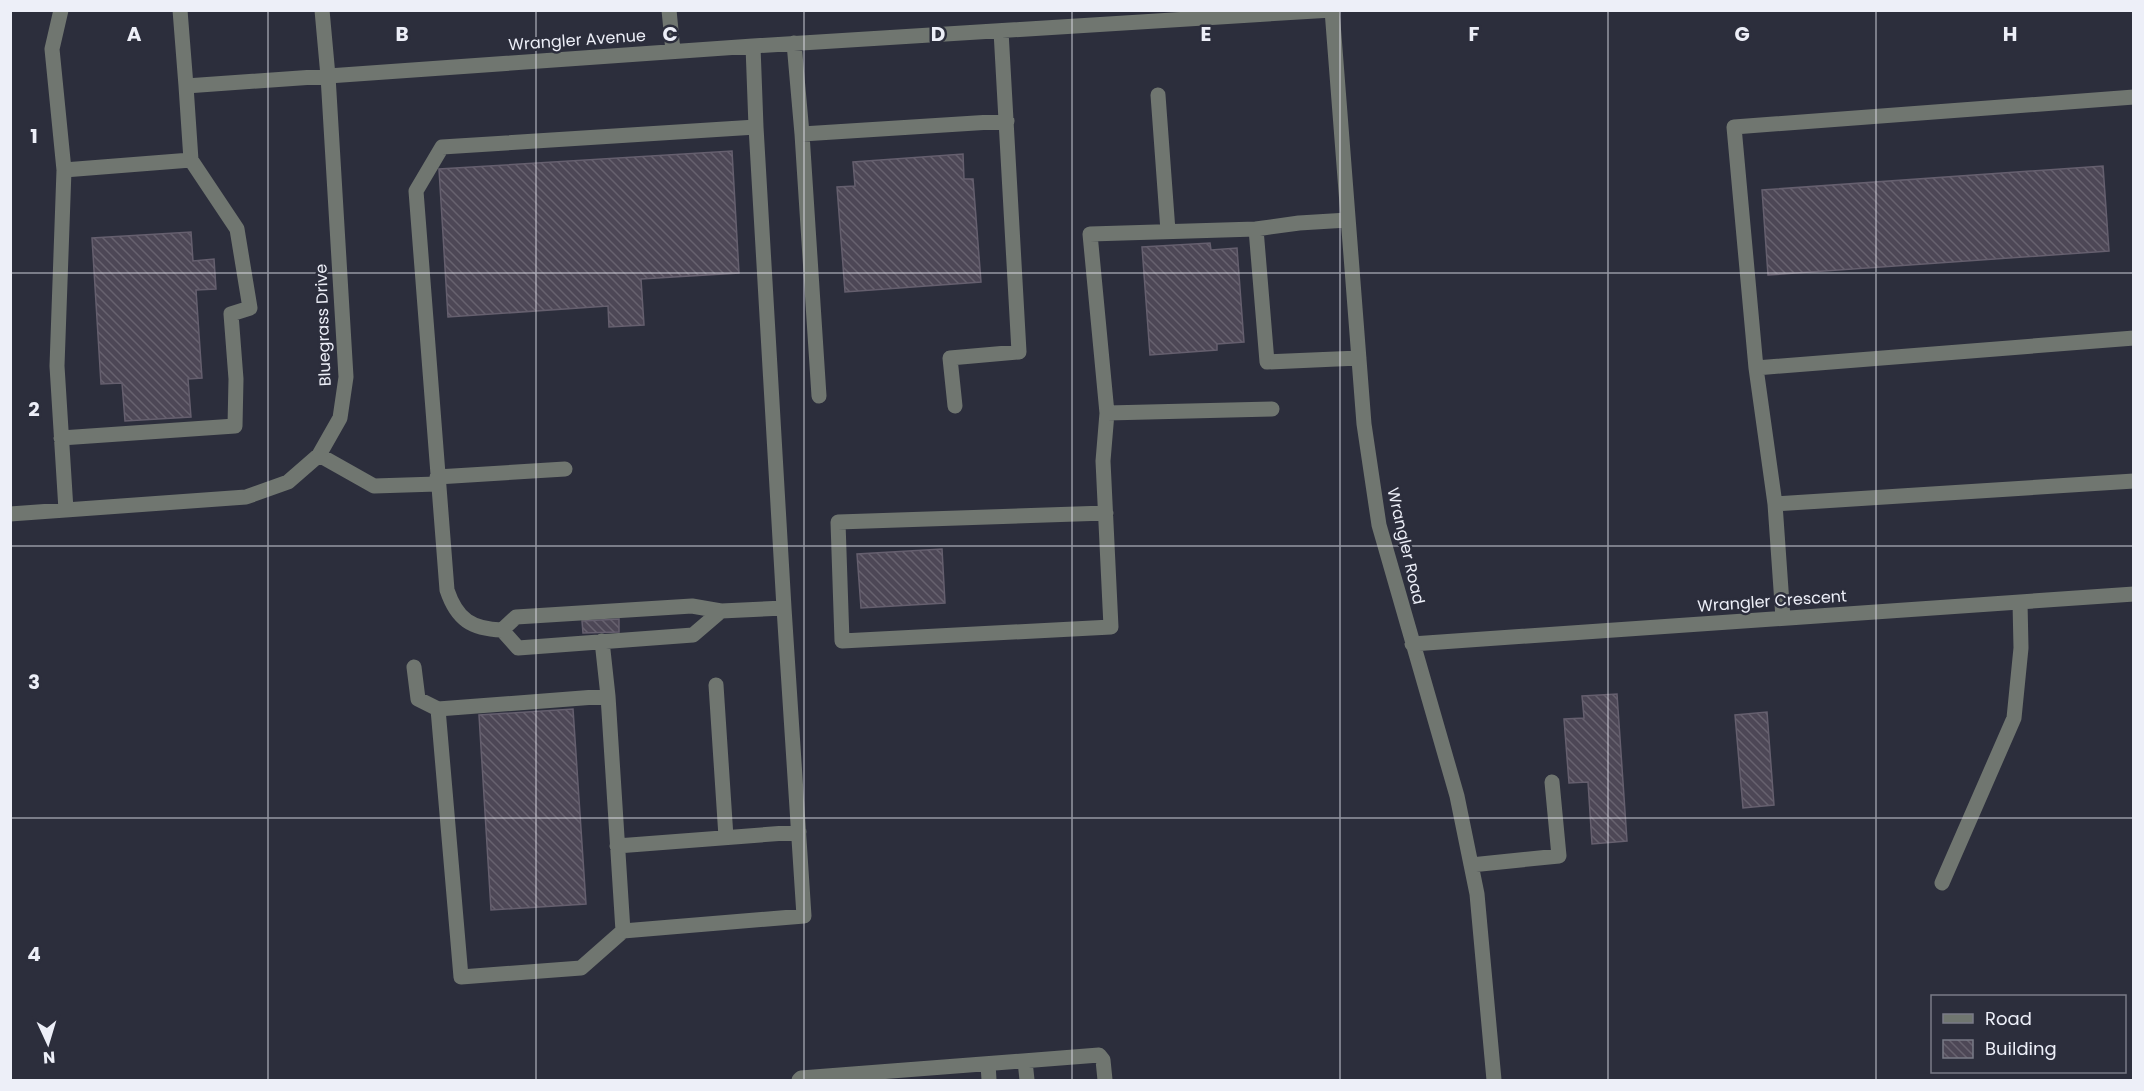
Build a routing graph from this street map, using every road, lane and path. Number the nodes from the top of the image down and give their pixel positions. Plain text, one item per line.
1 (61, 10) edge
2 (180, 10) edge
3 (322, 10) edge
4 (669, 10) edge
5 (1332, 10) edge
6 (1001, 31) junction
7 (794, 43) junction
8 (753, 46) junction
9 (673, 51) junction
10 (328, 76) junction
11 (186, 86) junction
12 (1158, 95) dead end
13 (2133, 97) edge
14 (1007, 121) junction
15 (756, 127) junction
16 (802, 134) junction
17 (191, 160) junction
18 (64, 170) junction
19 (1348, 220) junction
20 (1256, 229) junction
21 (1168, 231) junction
22 (2133, 338) edge
23 (1359, 358) junction
24 (1756, 368) junction
25 (819, 396) dead end
26 (955, 406) dead end
27 (1272, 409) dead end
28 (1107, 413) junction
29 (62, 438) junction
30 (319, 455) junction
31 (565, 469) dead end
32 (437, 480) junction
33 (2133, 481) edge
34 (1775, 504) junction
35 (66, 510) junction
36 (1106, 513) junction
37 (10, 514) edge
38 (2133, 594) edge
39 (2020, 602) junction
40 (784, 608) junction
41 (721, 611) junction
42 (1784, 618) junction
43 (502, 630) junction
44 (602, 641) junction
45 (1412, 644) junction
46 (414, 667) dead end
47 (716, 685) dead end
48 (608, 696) junction
49 (438, 709) junction
50 (1552, 782) dead end
51 (799, 832) junction
52 (726, 837) junction
53 (617, 846) junction
54 (1471, 866) junction
55 (1942, 883) dead end
56 (623, 930) junction
57 (1025, 1061) junction
58 (988, 1064) junction
59 (956, 1073) edge
60 (925, 1075) edge
61 (885, 1076) edge
62 (825, 1078) edge
63 (799, 1080) edge
64 (989, 1080) edge
65 (1027, 1080) edge
66 (1105, 1080) edge
67 (1494, 1080) edge

1 - 18 street
2 - 11 street
3 - 10 street, Bluegrass Drive
4 - 9 street
5 - 6 street, Wrangler Avenue
5 - 19 street, Wrangler Road
6 - 7 street, Wrangler Avenue
6 - 14 street
7 - 8 street, Wrangler Avenue
7 - 16 street
8 - 9 street, Wrangler Avenue
8 - 15 street
9 - 10 street, Wrangler Avenue
10 - 11 street, Wrangler Avenue
10 - 30 street, Bluegrass Drive
11 - 17 street
12 - 21 street
13 - 24 street
14 - 16 street
14 - 26 street
15 - 32 street
15 - 40 street
16 - 25 street
17 - 18 street
17 - 29 street
18 - 29 street
19 - 20 street
19 - 23 street, Wrangler Road
20 - 21 street
20 - 23 street
21 - 28 street
22 - 24 street
23 - 45 street, Wrangler Road
24 - 34 street
27 - 28 street
28 - 36 street
29 - 35 street
30 - 32 street
30 - 35 street, Bluegrass Drive
31 - 32 street
32 - 43 street
33 - 34 street
34 - 42 street
35 - 37 street, Bluegrass Drive
36 - 36 street
38 - 39 street, Wrangler Crescent
39 - 42 street, Wrangler Crescent
39 - 55 street
40 - 41 street
40 - 51 street
41 - 43 street
41 - 44 street
42 - 45 street, Wrangler Crescent
43 - 44 street
44 - 48 street
45 - 54 street, Wrangler Road
46 - 49 street
47 - 52 street
48 - 49 street
48 - 53 street
49 - 56 street
50 - 54 street
51 - 52 street
51 - 56 street
52 - 53 street
53 - 56 street
54 - 67 street, Wrangler Road
57 - 58 street
57 - 65 street
57 - 66 street
58 - 59 street
58 - 64 street
59 - 60 street
60 - 61 street
61 - 62 street
62 - 63 street

